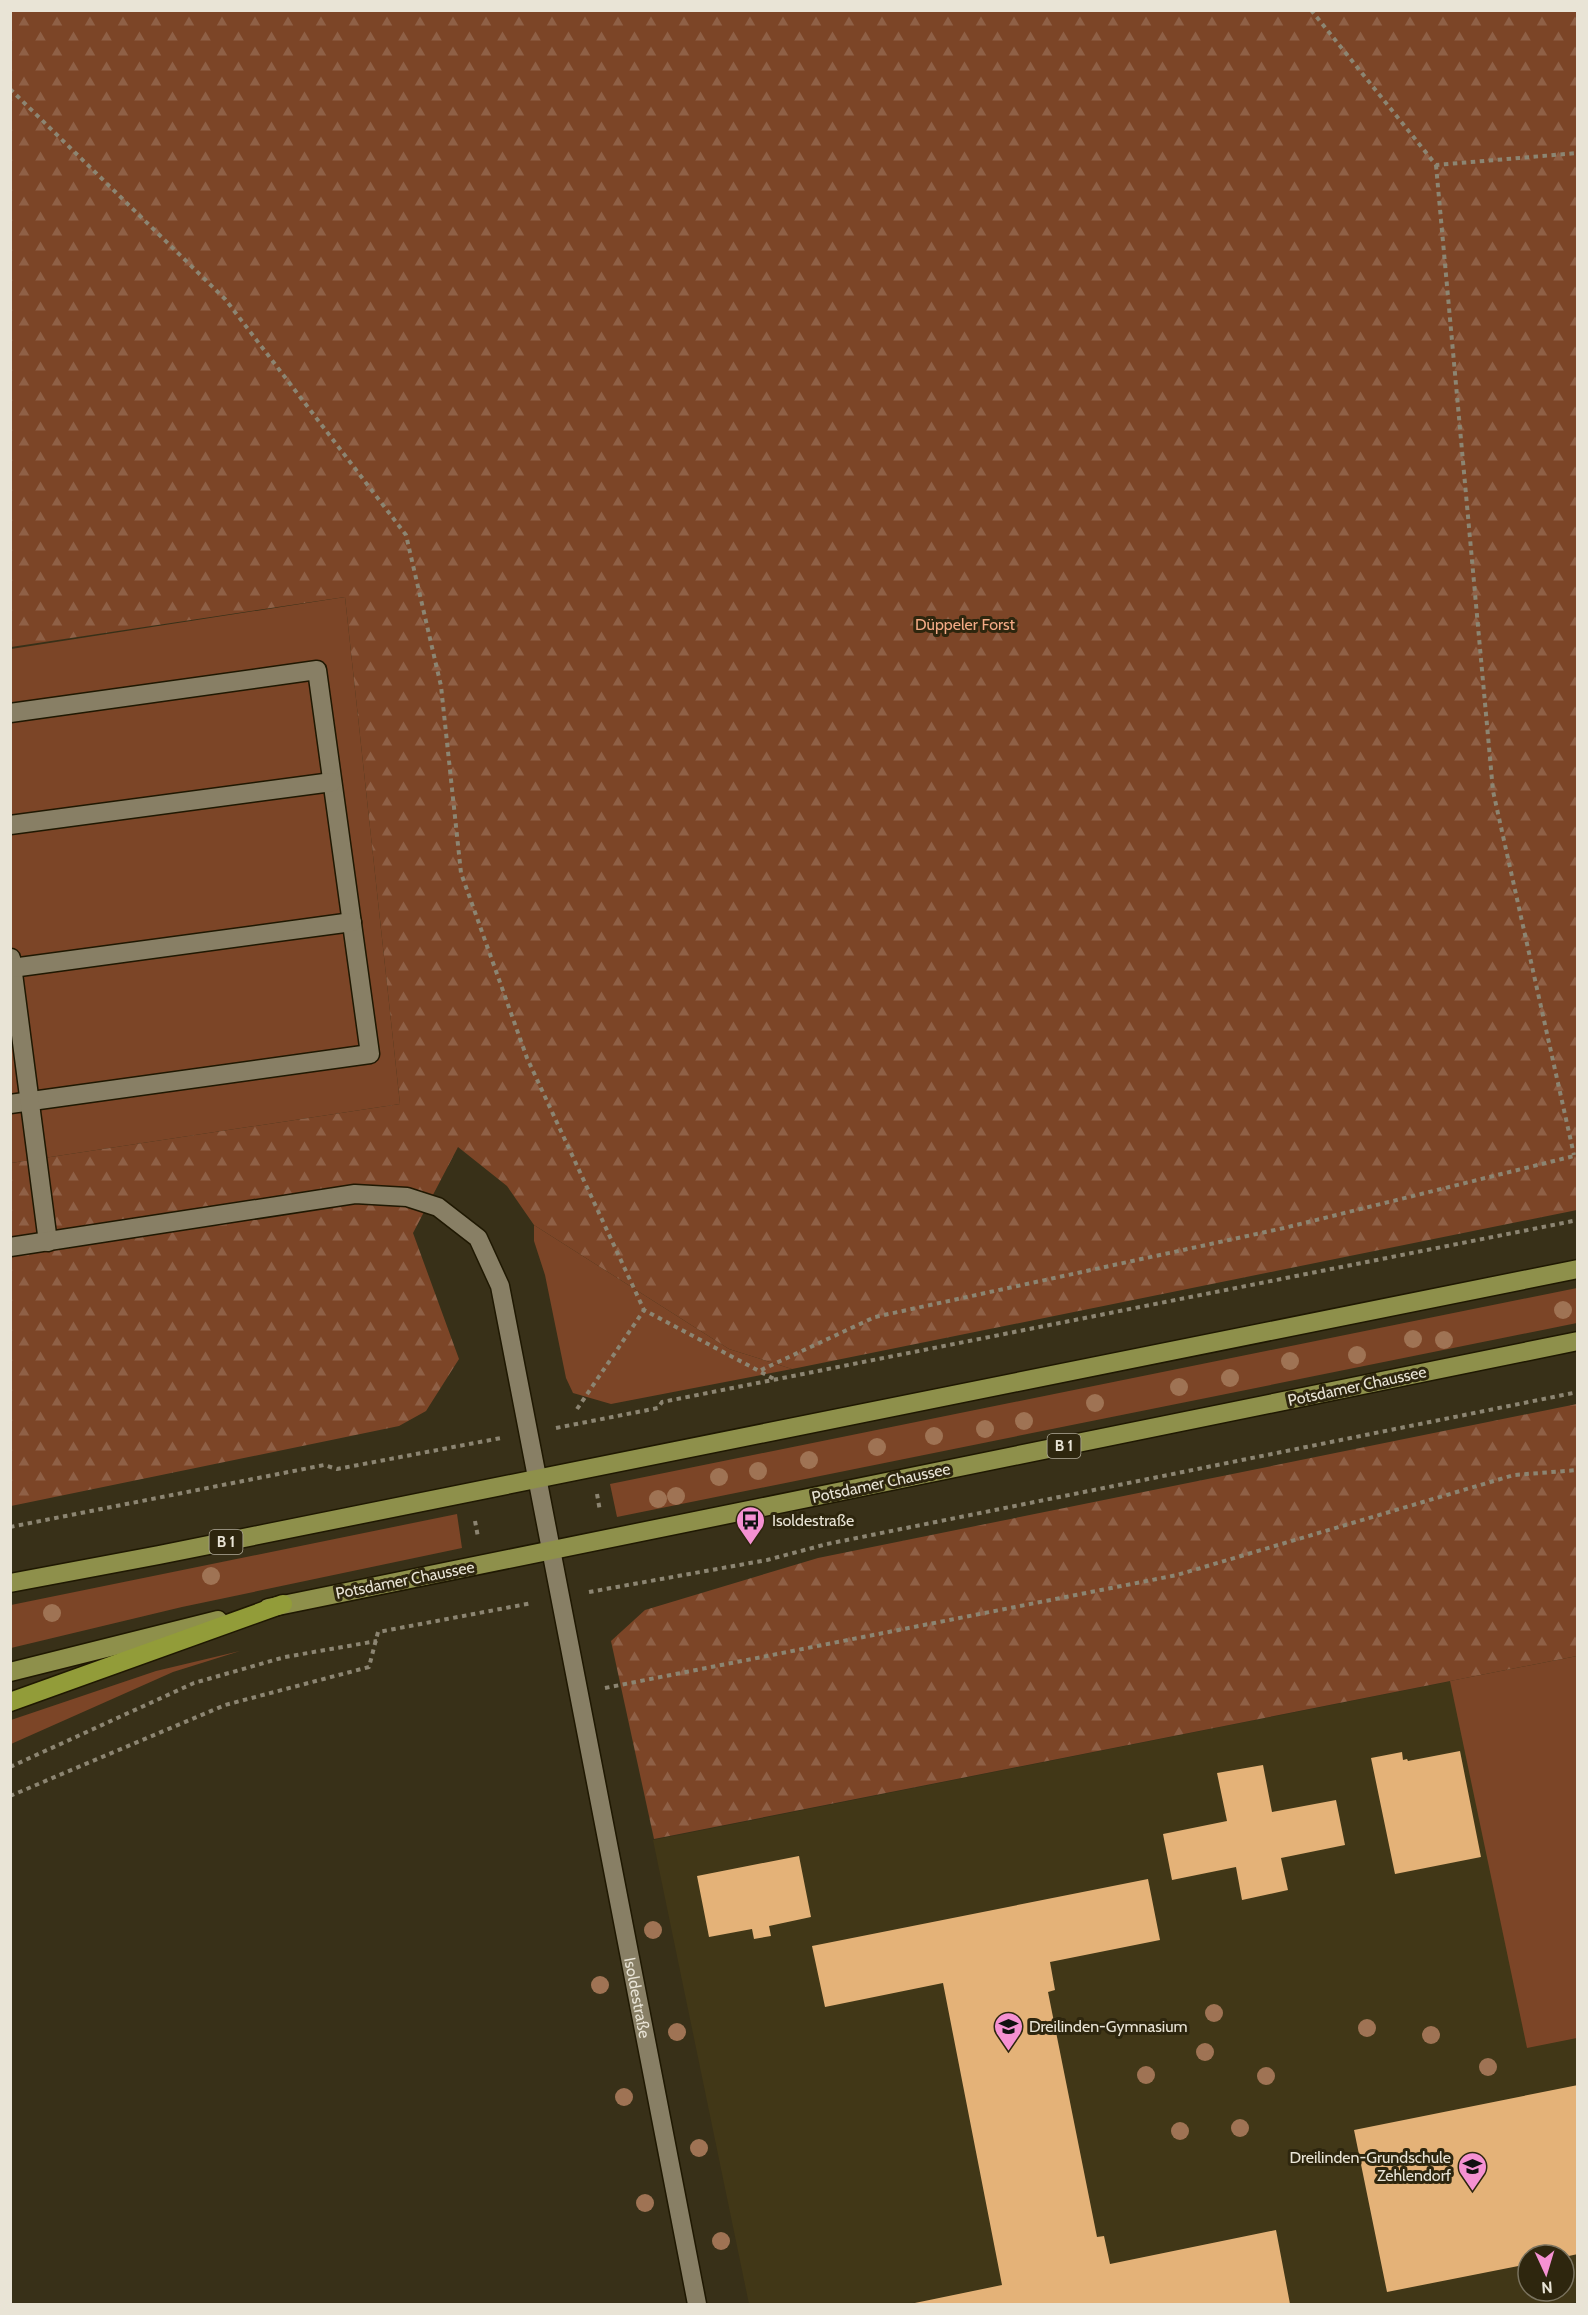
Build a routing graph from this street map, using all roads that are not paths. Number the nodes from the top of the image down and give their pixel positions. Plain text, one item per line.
1 (10, 713) edge
2 (332, 782) junction
3 (10, 825) edge
4 (352, 922) junction
5 (11, 963) edge
6 (30, 1101) junction
7 (10, 1104) edge
8 (48, 1242) junction
9 (10, 1247) edge
10 (1578, 1269) edge
11 (1578, 1341) edge
12 (536, 1478) junction
13 (550, 1551) junction
14 (10, 1583) edge
15 (283, 1604) junction
16 (10, 1672) edge
17 (10, 1702) edge
18 (697, 2304) edge

1 - 2 street
2 - 3 street
2 - 4 street
4 - 5 street
4 - 6 street
5 - 6 street
6 - 7 street
6 - 8 street
8 - 9 street, Isoldestraße
8 - 12 street, Isoldestraße
10 - 12 main road, B 1
11 - 13 main road, Potsdamer Chaussee / B 1
12 - 13 street, Isoldestraße
12 - 14 main road, B 1
13 - 15 main road, Potsdamer Chaussee / B 1
13 - 18 street, Isoldestraße
15 - 16 main road, Potsdamer Chaussee / B 1
15 - 17 highway

